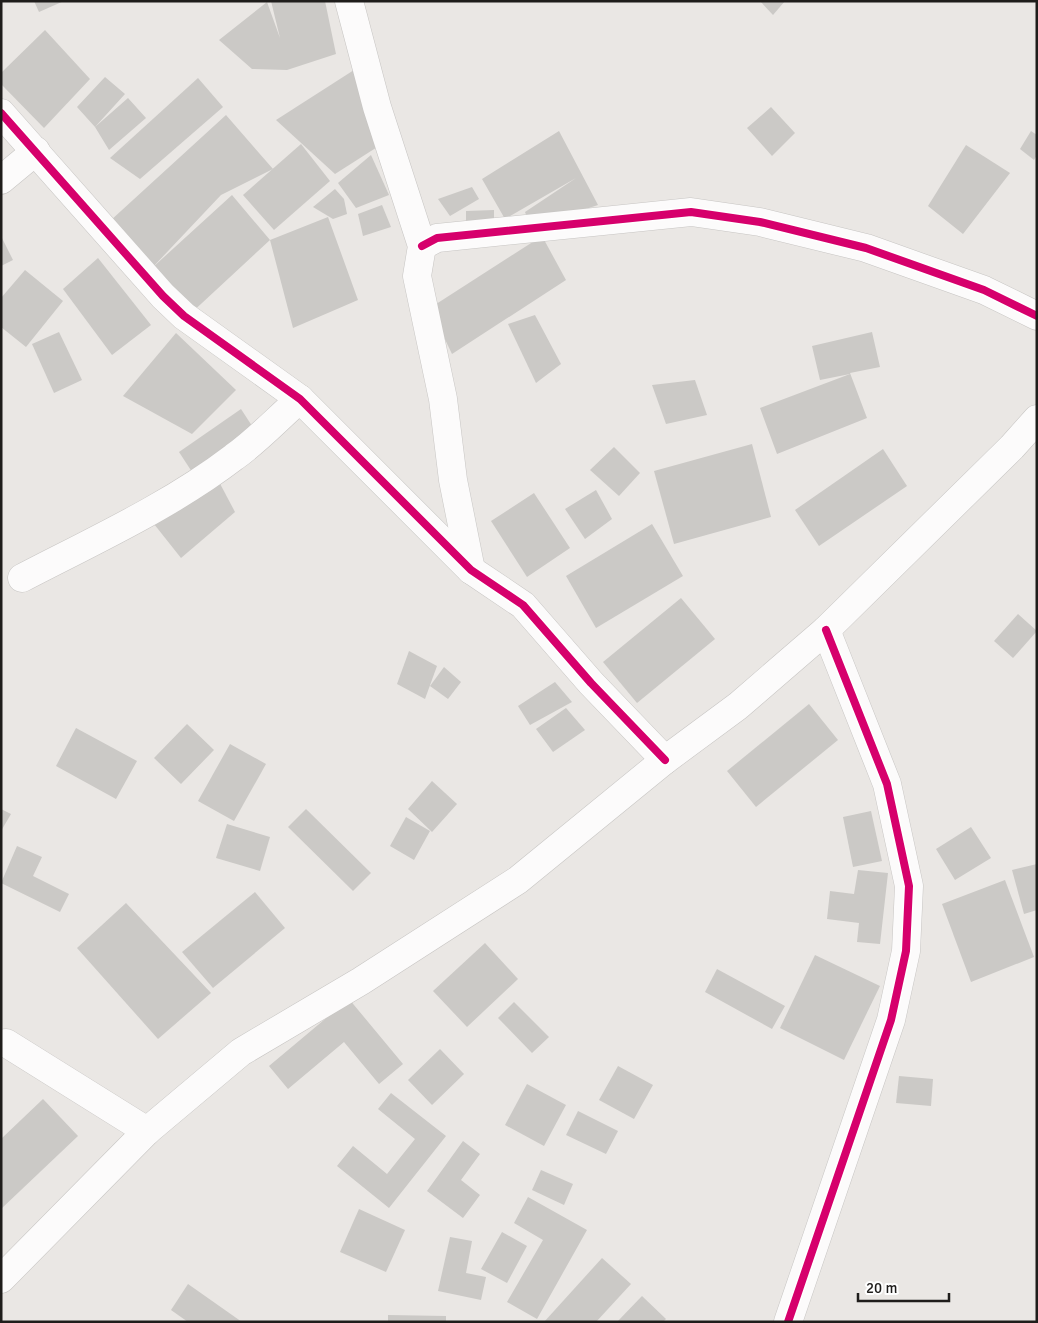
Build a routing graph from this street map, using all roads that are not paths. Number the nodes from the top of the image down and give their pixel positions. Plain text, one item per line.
1 (349, 1) edge
2 (1, 113) edge
3 (36, 152) junction
4 (1, 180) edge
5 (422, 246) junction
6 (1037, 316) edge
7 (300, 399) junction
8 (1037, 419) edge
9 (471, 570) junction
10 (22, 578) dead end
11 (826, 630) junction
12 (665, 760) junction
13 (6, 1043) dead end
14 (147, 1131) junction
15 (1, 1279) edge
16 (788, 1322) edge

1 - 5 street
2 - 3 street
3 - 4 street
3 - 7 street
5 - 6 street
5 - 9 street
7 - 9 street
7 - 10 street
8 - 11 street
9 - 12 street
11 - 12 street
11 - 16 street
12 - 14 street
13 - 14 street
14 - 15 street

